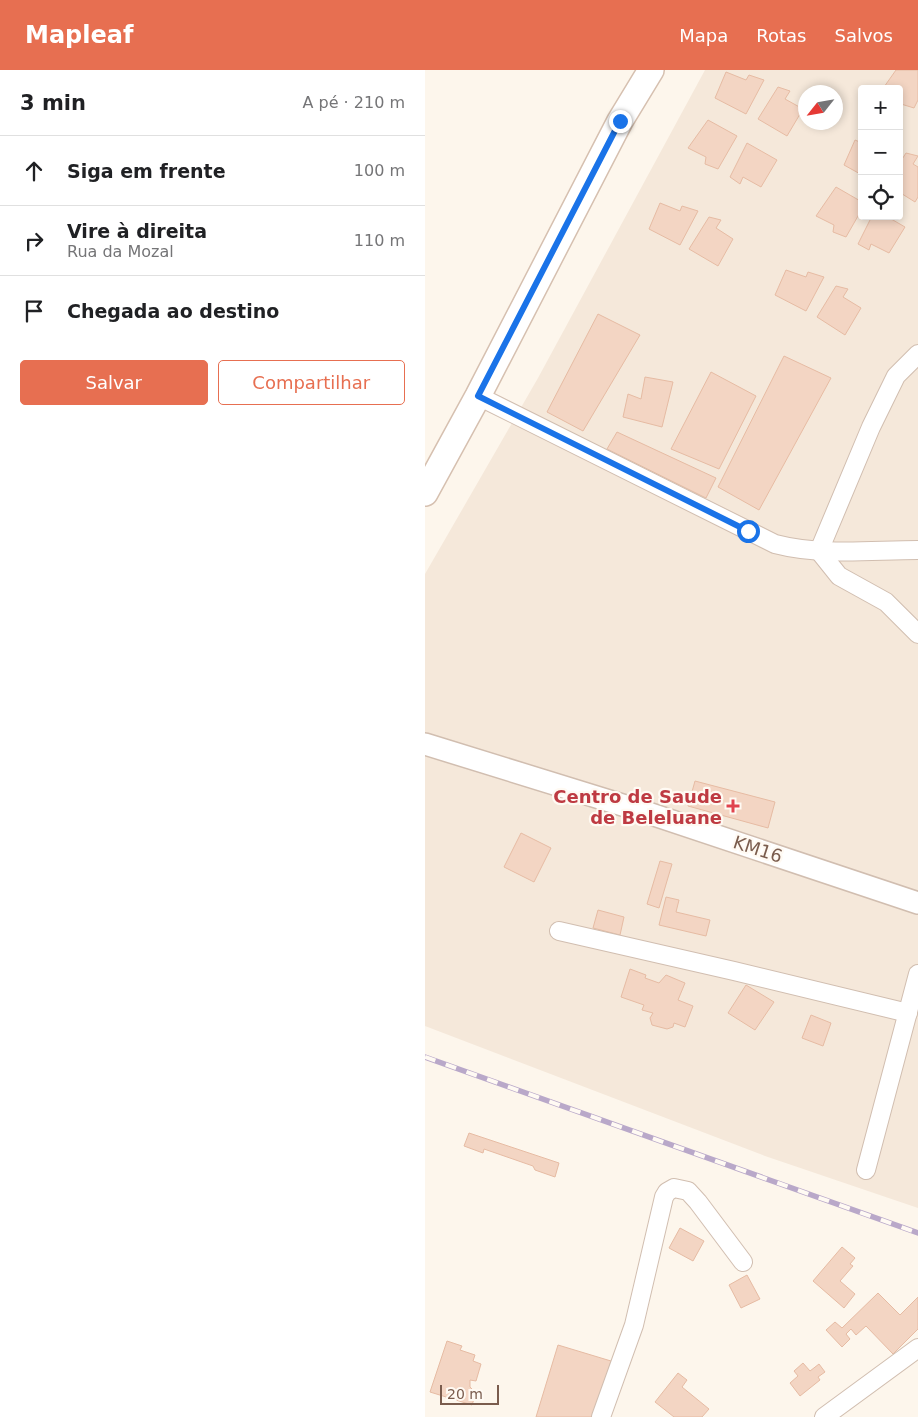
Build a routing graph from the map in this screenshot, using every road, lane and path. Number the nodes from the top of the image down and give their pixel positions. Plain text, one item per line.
1 (651, 70) edge
2 (918, 354) edge
3 (478, 396) junction
4 (425, 493) edge
5 (918, 550) edge
6 (819, 551) junction
7 (918, 634) edge
8 (425, 744) edge
9 (918, 902) edge
10 (559, 931) dead end
11 (918, 974) edge
12 (908, 1013) junction
13 (866, 1170) dead end
14 (743, 1262) dead end
15 (918, 1348) edge
16 (601, 1417) edge
17 (824, 1417) edge

1 - 3 main road
2 - 6 street
3 - 4 main road
3 - 6 street
5 - 6 street
6 - 7 street
8 - 9 street, KM16
10 - 12 street
11 - 12 street
12 - 13 street
14 - 16 street
15 - 17 street

